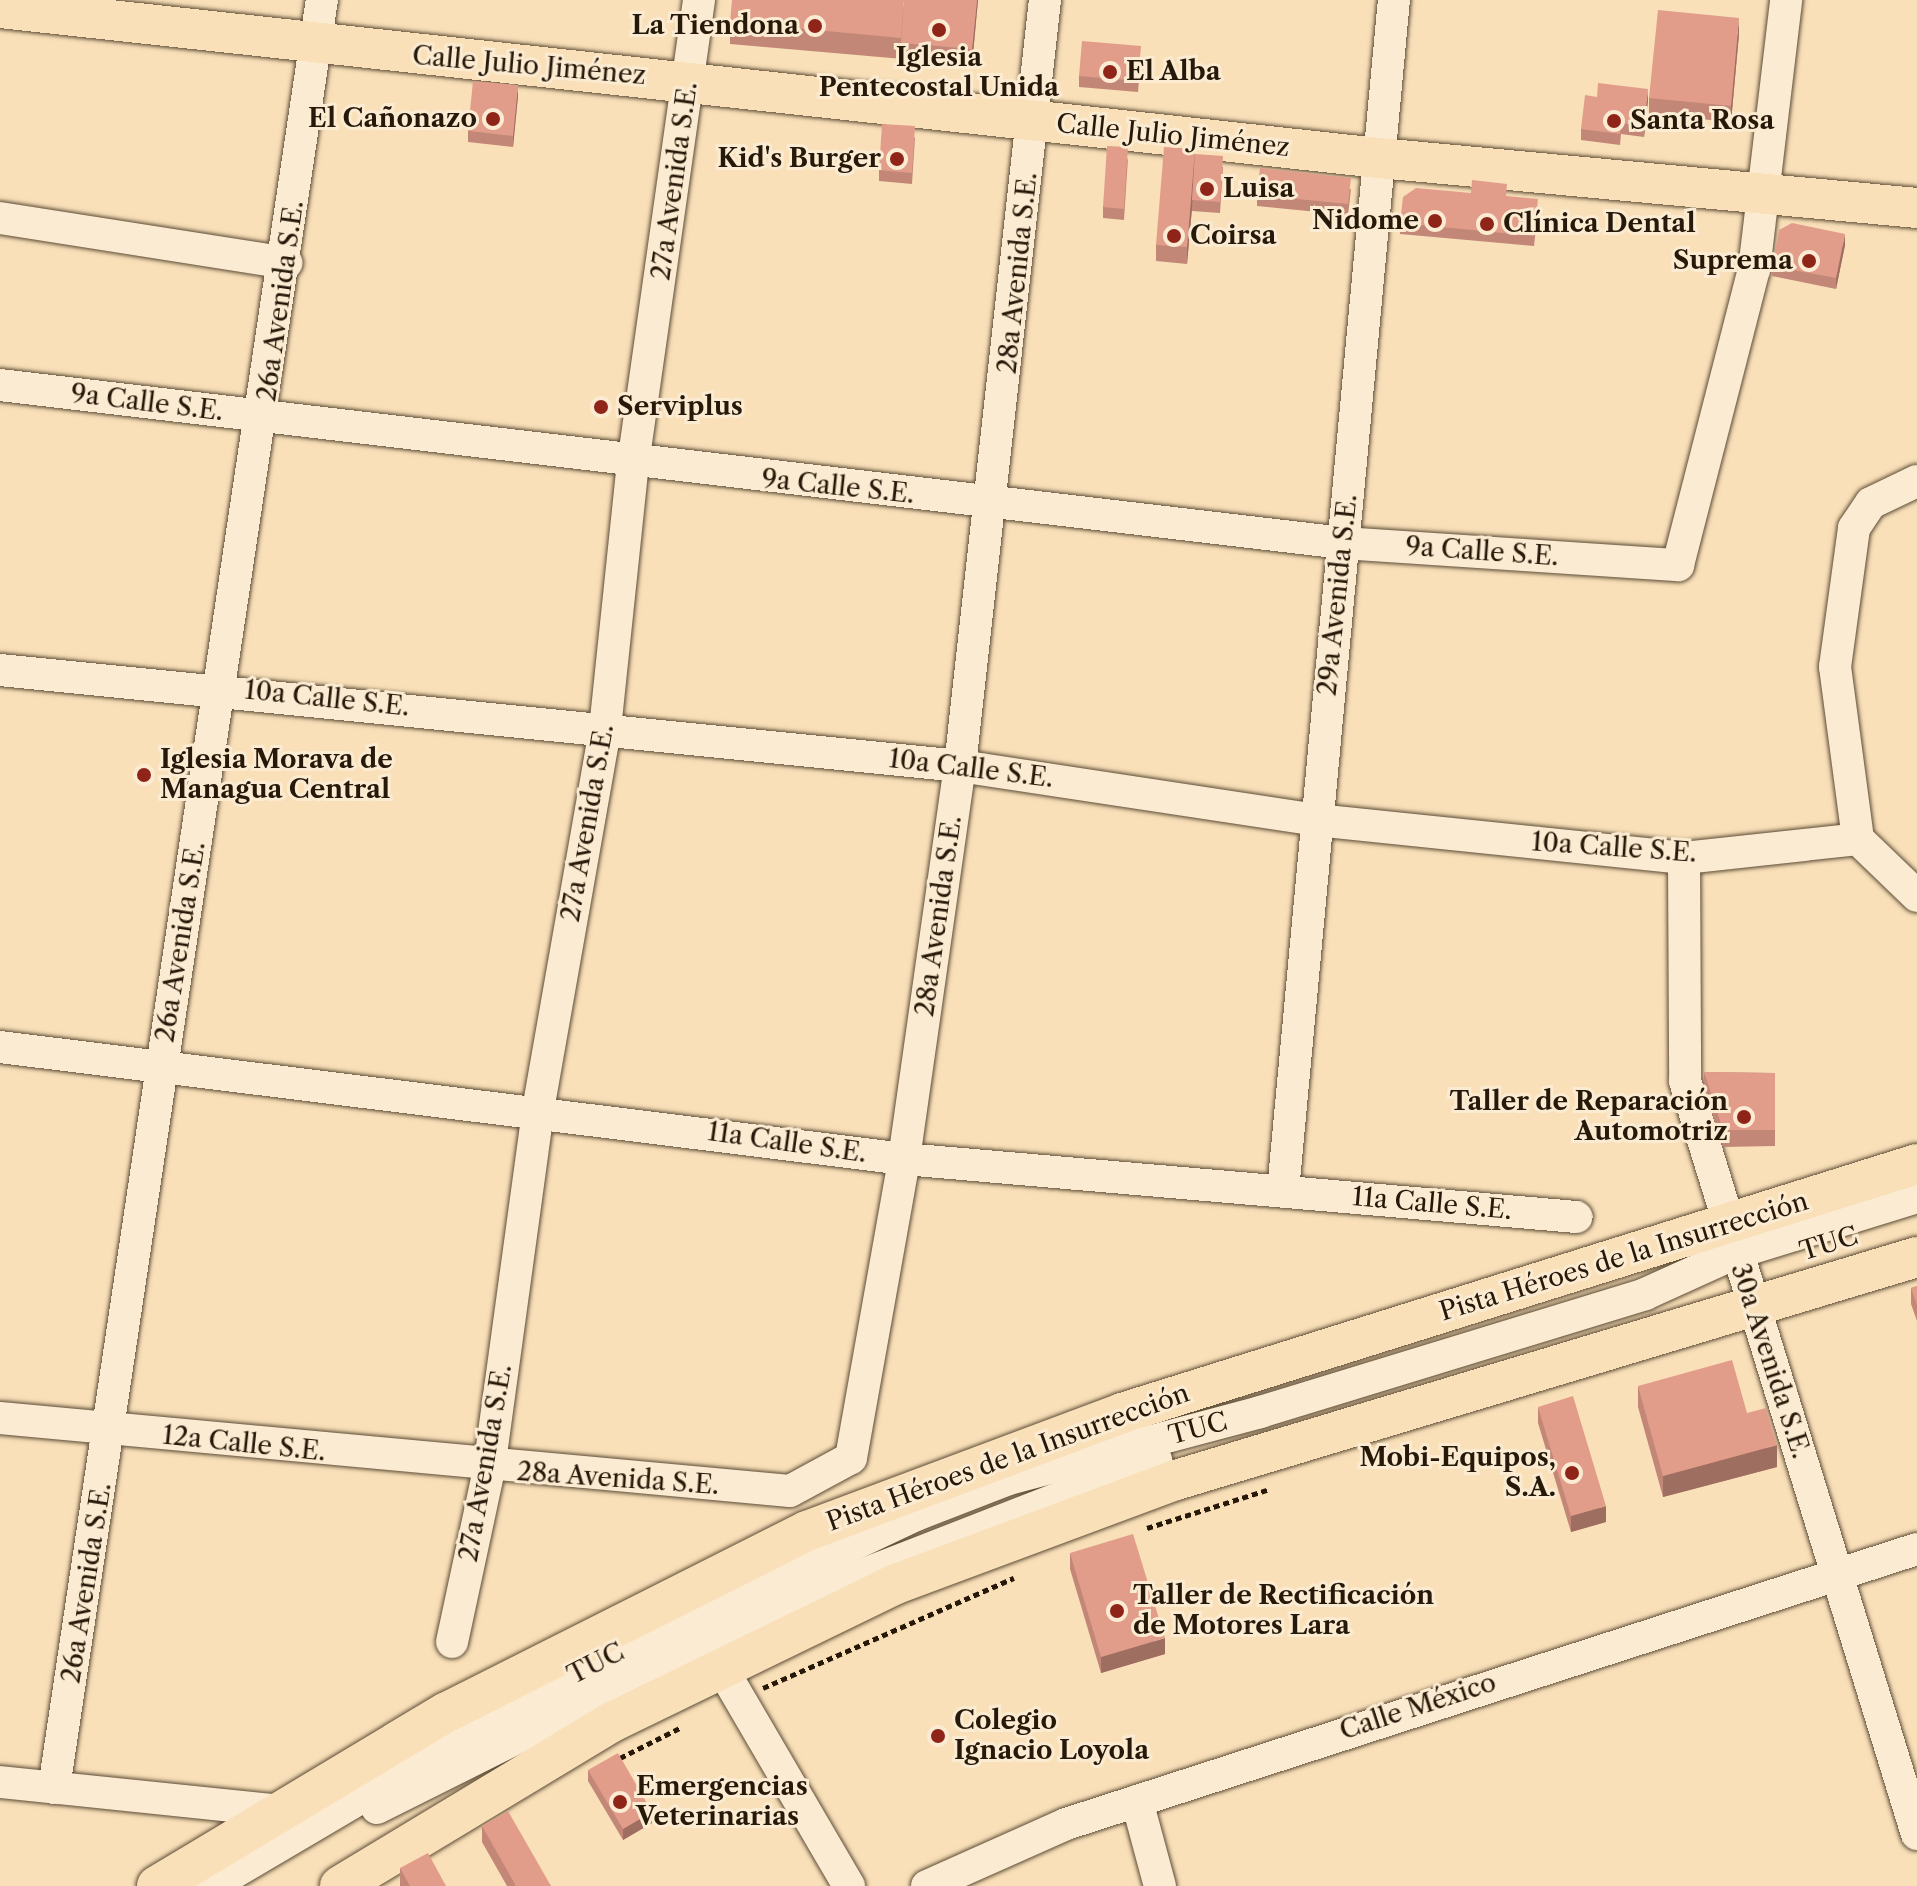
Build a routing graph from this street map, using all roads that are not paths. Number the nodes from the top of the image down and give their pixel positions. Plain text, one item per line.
1 (322, 0) edge
2 (699, 0) edge
3 (1045, 0) edge
4 (1394, 0) edge
5 (1786, 0) edge
6 (0, 8) edge
7 (138, 13) edge
8 (318, 46) junction
9 (691, 81) junction
10 (1034, 122) junction
11 (1379, 158) junction
12 (1764, 198) junction
13 (1917, 208) edge
14 (0, 218) edge
15 (286, 263) junction
16 (0, 385) edge
17 (264, 418) junction
18 (633, 464) junction
19 (1907, 483) edge
20 (994, 504) junction
21 (1343, 543) junction
22 (0, 670) edge
23 (222, 688) junction
24 (605, 729) junction
25 (960, 766) junction
26 (1316, 820) junction
27 (1858, 839) junction
28 (1684, 858) junction
29 (1917, 896) edge
30 (0, 1047) edge
31 (161, 1068) junction
32 (538, 1110) junction
33 (904, 1159) junction
34 (1917, 1164) edge
35 (1283, 1191) junction
36 (1917, 1197) edge
37 (1577, 1217) dead end
38 (1917, 1217) edge
39 (1917, 1257) edge
40 (1739, 1264) junction
41 (0, 1418) edge
42 (111, 1431) junction
43 (489, 1469) junction
44 (1917, 1549) edge
45 (1840, 1578) junction
46 (452, 1642) dead end
47 (731, 1682) junction
48 (0, 1782) edge
49 (54, 1788) junction
50 (1137, 1801) junction
51 (280, 1811) junction
52 (1917, 1834) edge
53 (157, 1886) edge
54 (211, 1886) edge
55 (234, 1886) edge
56 (340, 1886) edge
57 (849, 1886) edge
58 (927, 1886) edge
59 (1160, 1886) edge

1 - 8 street, 26a Avenida S.E.
2 - 9 street, 27a Avenida S.E.
3 - 10 street, 28a Avenida S.E.
4 - 11 street, 29a Avenida S.E.
5 - 12 street
6 - 7 main road, Calle Julio Jiménez
7 - 8 main road, Calle Julio Jiménez
8 - 9 main road, Calle Julio Jiménez
8 - 15 street, 26a Avenida S.E.
9 - 10 main road, Calle Julio Jiménez
9 - 18 street, 27a Avenida S.E.
10 - 11 main road, Calle Julio Jiménez
10 - 20 street, 28a Avenida S.E.
11 - 12 main road, Calle Julio Jiménez
11 - 21 street, 29a Avenida S.E.
12 - 13 main road, Calle Julio Jiménez
12 - 21 street, 9a Calle S.E.
14 - 15 street
15 - 17 street, 26a Avenida S.E.
16 - 17 street, 9a Calle S.E.
17 - 18 street, 9a Calle S.E.
17 - 23 street, 26a Avenida S.E.
18 - 20 street, 9a Calle S.E.
18 - 24 street, 27a Avenida S.E.
19 - 27 street
20 - 21 street, 9a Calle S.E.
20 - 25 street, 28a Avenida S.E.
21 - 26 street, 29a Avenida S.E.
22 - 23 street, 10a Calle S.E.
23 - 24 street, 10a Calle S.E.
23 - 31 street, 26a Avenida S.E.
24 - 25 street, 10a Calle S.E.
24 - 32 street, 27a Avenida S.E.
25 - 26 street, 10a Calle S.E.
25 - 33 street, 28a Avenida S.E.
26 - 28 street, 10a Calle S.E.
26 - 35 street, 29a Avenida S.E.
27 - 28 street, 10a Calle S.E.
27 - 29 street
28 - 40 street, 30a Avenida S.E.
30 - 31 street, 11a Calle S.E.
31 - 32 street, 11a Calle S.E.
31 - 42 street, 26a Avenida S.E.
32 - 33 street, 11a Calle S.E.
32 - 43 street, 27a Avenida S.E.
33 - 35 street, 11a Calle S.E.
33 - 43 street, 28a Avenida S.E.
34 - 40 main road, Pista Héroes de la Insurrección
35 - 37 street, 11a Calle S.E.
36 - 40 street, TUC
38 - 40 street, TUC
39 - 40 main road, Pista Héroes de la Insurrección
40 - 45 street, 30a Avenida S.E.
40 - 47 main road, Pista Héroes de la Insurrección
40 - 51 main road, Pista Héroes de la Insurrección
40 - 54 street, TUC
40 - 55 street, TUC
41 - 42 street, 12a Calle S.E.
42 - 43 street, 12a Calle S.E.
42 - 49 street, 26a Avenida S.E.
43 - 46 street, 27a Avenida S.E.
44 - 45 street, Calle México
45 - 50 street, Calle México
45 - 52 street, 30a Avenida S.E.
47 - 56 main road, Pista Héroes de la Insurrección
47 - 57 street
48 - 49 street
49 - 51 street
50 - 58 street, Calle México
50 - 59 street
51 - 53 main road, Pista Héroes de la Insurrección

